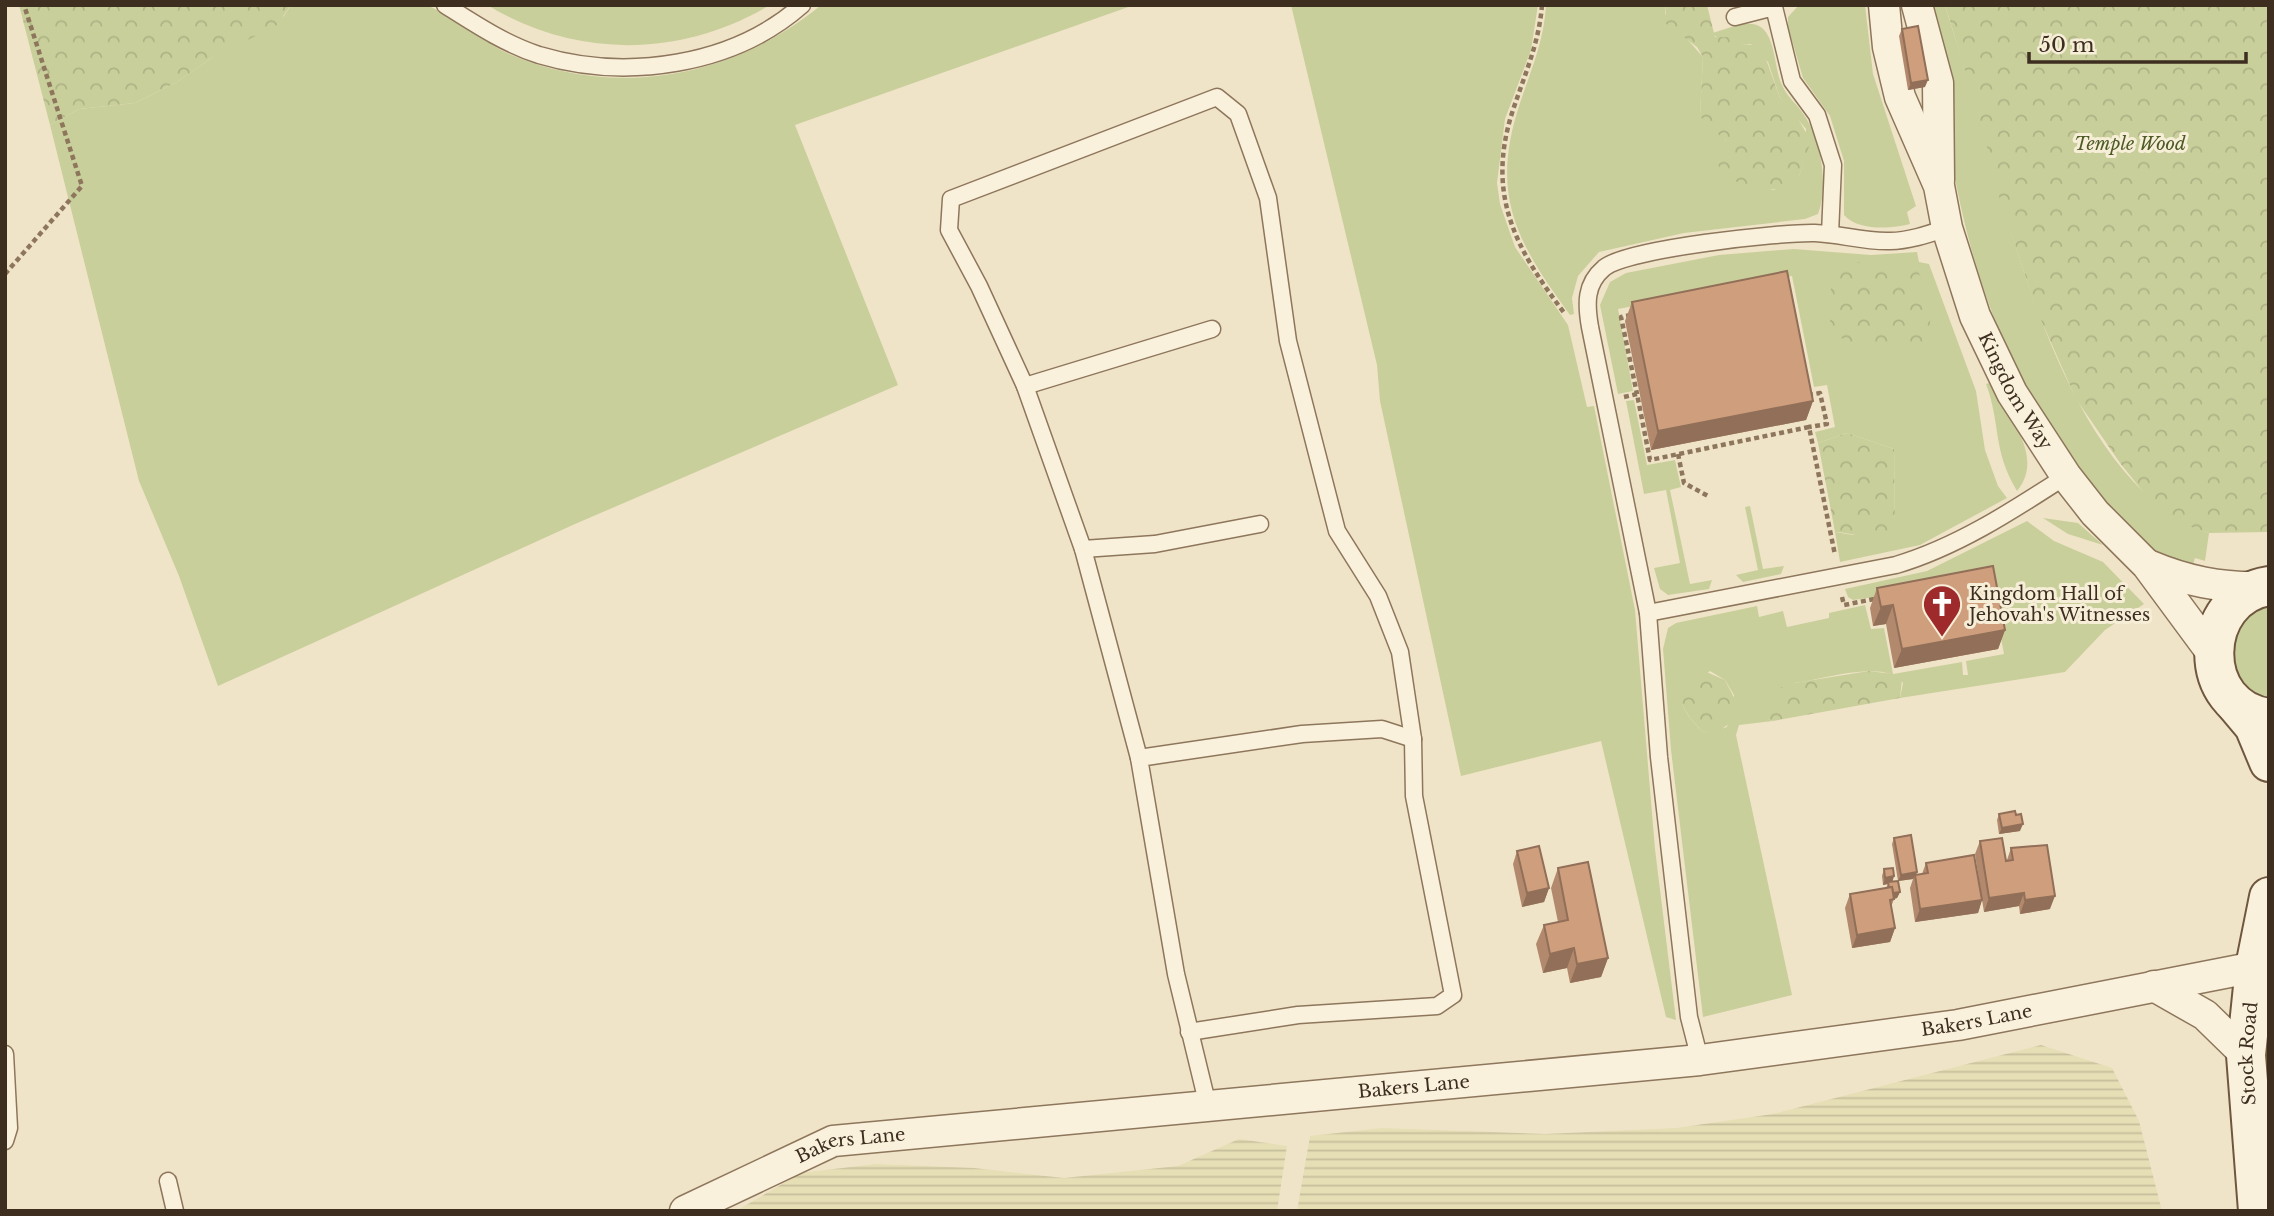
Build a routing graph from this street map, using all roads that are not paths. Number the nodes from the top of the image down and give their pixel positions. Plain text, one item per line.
1 (445, 5) edge
2 (802, 5) edge
3 (1884, 5) edge
4 (1917, 5) edge
5 (1735, 17) dead end
6 (1938, 186) junction
7 (1947, 229) junction
8 (1830, 234) junction
9 (1212, 330) dead end
10 (1025, 386) junction
11 (2066, 476) junction
12 (1260, 524) dead end
13 (1083, 549) junction
14 (2147, 565) junction
15 (2265, 587) edge
16 (1648, 613) junction
17 (2212, 653) junction
18 (2232, 701) junction
19 (2269, 718) edge
20 (1413, 739) junction
21 (1139, 758) junction
22 (2269, 762) edge
23 (2269, 897) edge
24 (2255, 967) junction
25 (2154, 986) junction
26 (1189, 1032) junction
27 (5, 1054) edge
28 (2246, 1055) junction
29 (1700, 1060) junction
30 (1208, 1106) junction
31 (5, 1141) edge
32 (169, 1181) dead end
33 (175, 1211) edge
34 (685, 1211) edge
35 (2258, 1211) edge

1 - 2 lane
3 - 6 street, Kingdom Way
4 - 6 street, Kingdom Way
5 - 8 lane
6 - 7 street, Kingdom Way
7 - 8 lane
7 - 11 street, Kingdom Way
8 - 16 lane
9 - 10 lane
10 - 13 lane
10 - 20 lane
11 - 14 street, Kingdom Way
11 - 16 lane
12 - 13 lane
13 - 21 lane
14 - 15 street, Kingdom Way
14 - 17 street, Kingdom Way
15 - 17 main road
16 - 29 lane
17 - 18 main road
18 - 19 main road
18 - 22 main road
20 - 21 lane
20 - 26 lane
21 - 26 lane
23 - 24 main road, Stock Road
24 - 25 street, Bakers Lane
24 - 28 main road, Stock Road
25 - 28 street
25 - 29 street, Bakers Lane
26 - 30 lane
27 - 31 lane
28 - 35 main road, Stock Road
29 - 30 street, Bakers Lane
30 - 34 street, Bakers Lane
32 - 33 lane

